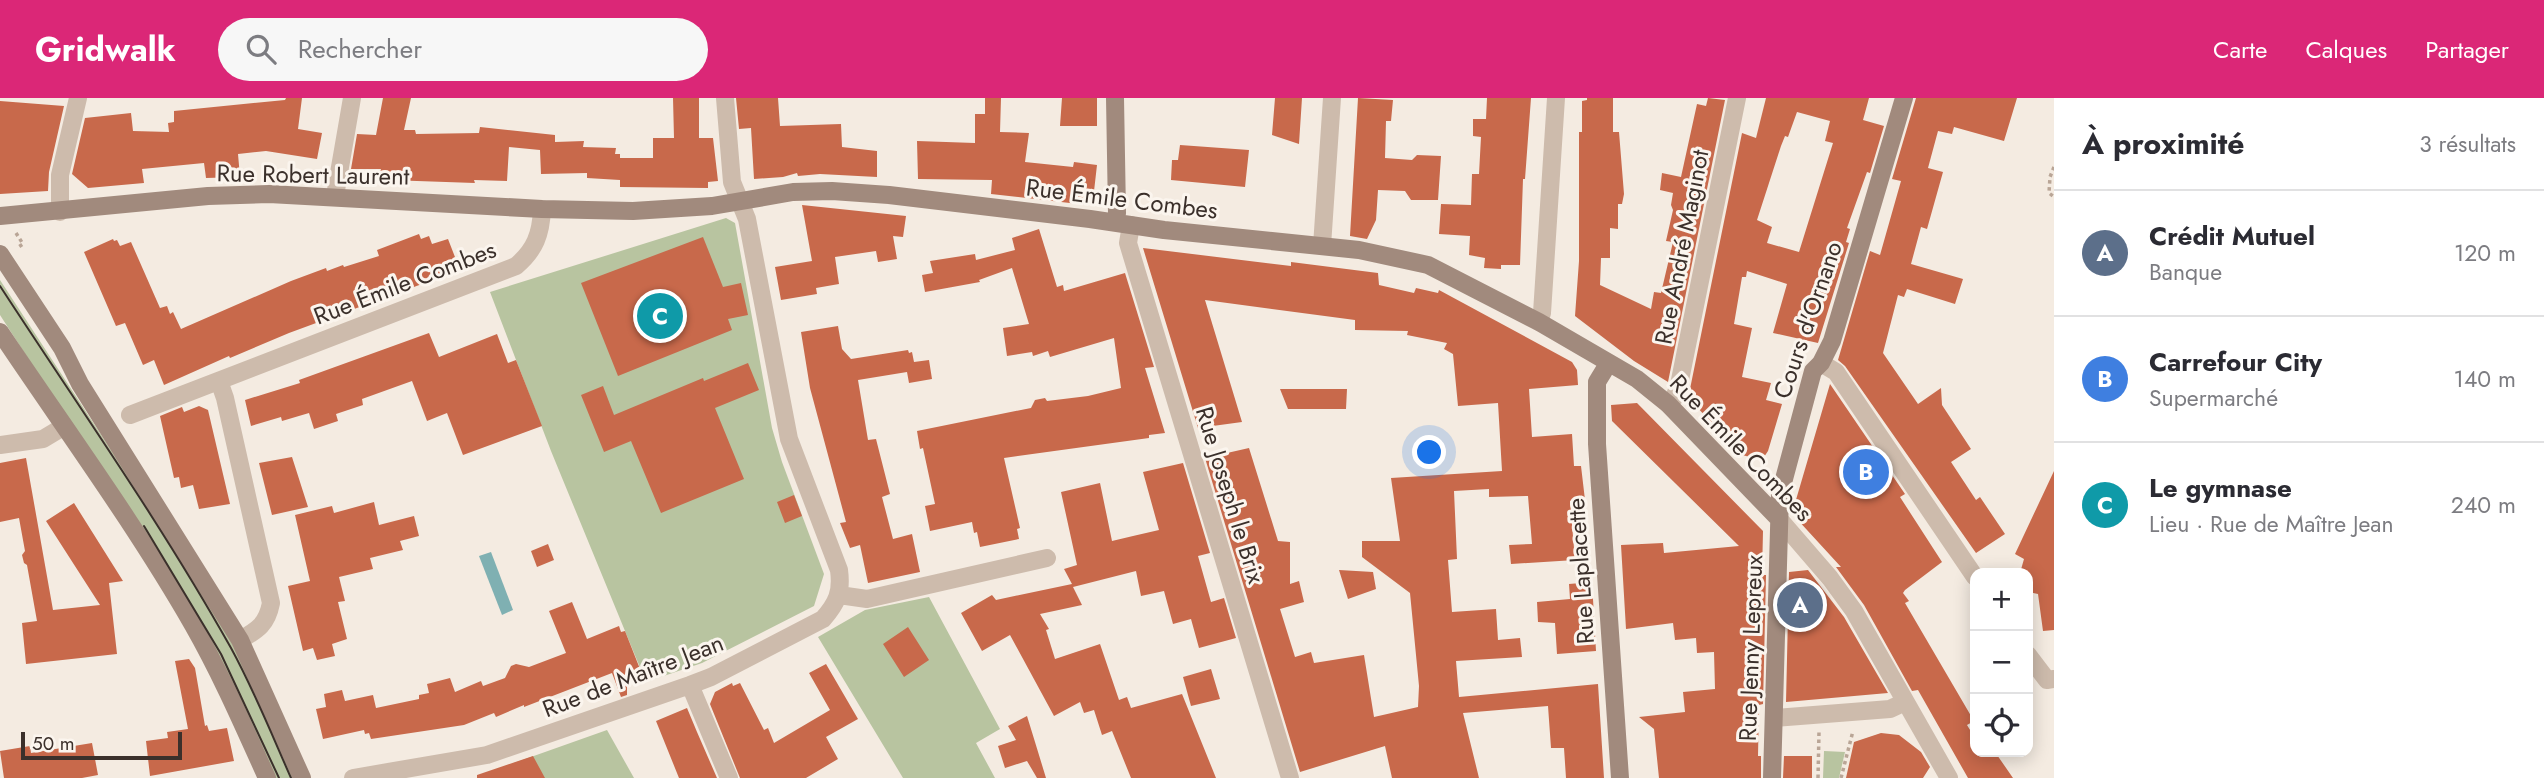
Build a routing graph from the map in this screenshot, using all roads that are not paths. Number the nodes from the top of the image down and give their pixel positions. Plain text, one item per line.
1 (78, 98) edge
2 (352, 98) edge
3 (725, 98) edge
4 (1115, 98) edge
5 (1332, 98) edge
6 (1556, 98) edge
7 (1737, 98) edge
8 (1904, 98) edge
9 (335, 196) junction
10 (739, 202) junction
11 (542, 209) junction
12 (60, 212) junction
13 (0, 216) edge
14 (1123, 224) junction
15 (1322, 246) junction
16 (0, 254) edge
17 (1539, 321) junction
18 (0, 332) edge
19 (1608, 363) junction
20 (1821, 363) junction
21 (219, 381) junction
22 (1668, 404) junction
23 (130, 415) dead end
24 (63, 427) junction
25 (0, 445) edge
26 (1779, 519) junction
27 (1047, 558) dead end
28 (1970, 570) edge
29 (839, 595) junction
30 (240, 640) junction
31 (2033, 662) edge
32 (2054, 679) edge
33 (690, 685) junction
34 (1905, 702) junction
35 (1774, 718) junction
36 (267, 778) edge
37 (302, 778) edge
38 (353, 778) edge
39 (729, 778) edge
40 (1290, 778) edge
41 (1620, 778) edge
42 (1772, 778) edge
43 (1949, 778) edge

1 - 12 street
2 - 9 street
3 - 10 street
4 - 14 street
5 - 15 street
6 - 17 street
7 - 22 street, Rue André Maginot
8 - 20 street, Cours d'Ornano
9 - 11 street, Rue Robert Laurent
9 - 12 street, Rue Robert Laurent
10 - 11 street, Rue Émile Combes
10 - 14 street, Rue Émile Combes
10 - 29 street
11 - 21 street, Rue Émile Combes
12 - 13 street, Rue Robert Laurent
14 - 15 street, Rue Émile Combes
14 - 40 street, Rue Joseph le Brix
15 - 17 street, Rue Émile Combes
16 - 30 street
17 - 19 street, Rue Émile Combes
18 - 24 street
19 - 22 street, Rue Émile Combes
19 - 41 street, Rue Laplacette
20 - 26 street, Cours d'Ornano
20 - 28 street
21 - 23 street, Rue Émile Combes
21 - 30 street
22 - 26 street, Rue Émile Combes
24 - 25 street
24 - 36 street
26 - 34 street, Rue Émile Combes
26 - 35 street, Rue Jenny Lepreux
27 - 29 street
29 - 33 street, Rue de Maître Jean
30 - 37 street
31 - 32 street
33 - 38 street, Rue de Maître Jean
33 - 39 street
34 - 35 street
34 - 43 street, Rue Émile Combes
35 - 42 street, Rue Jenny Lepreux

